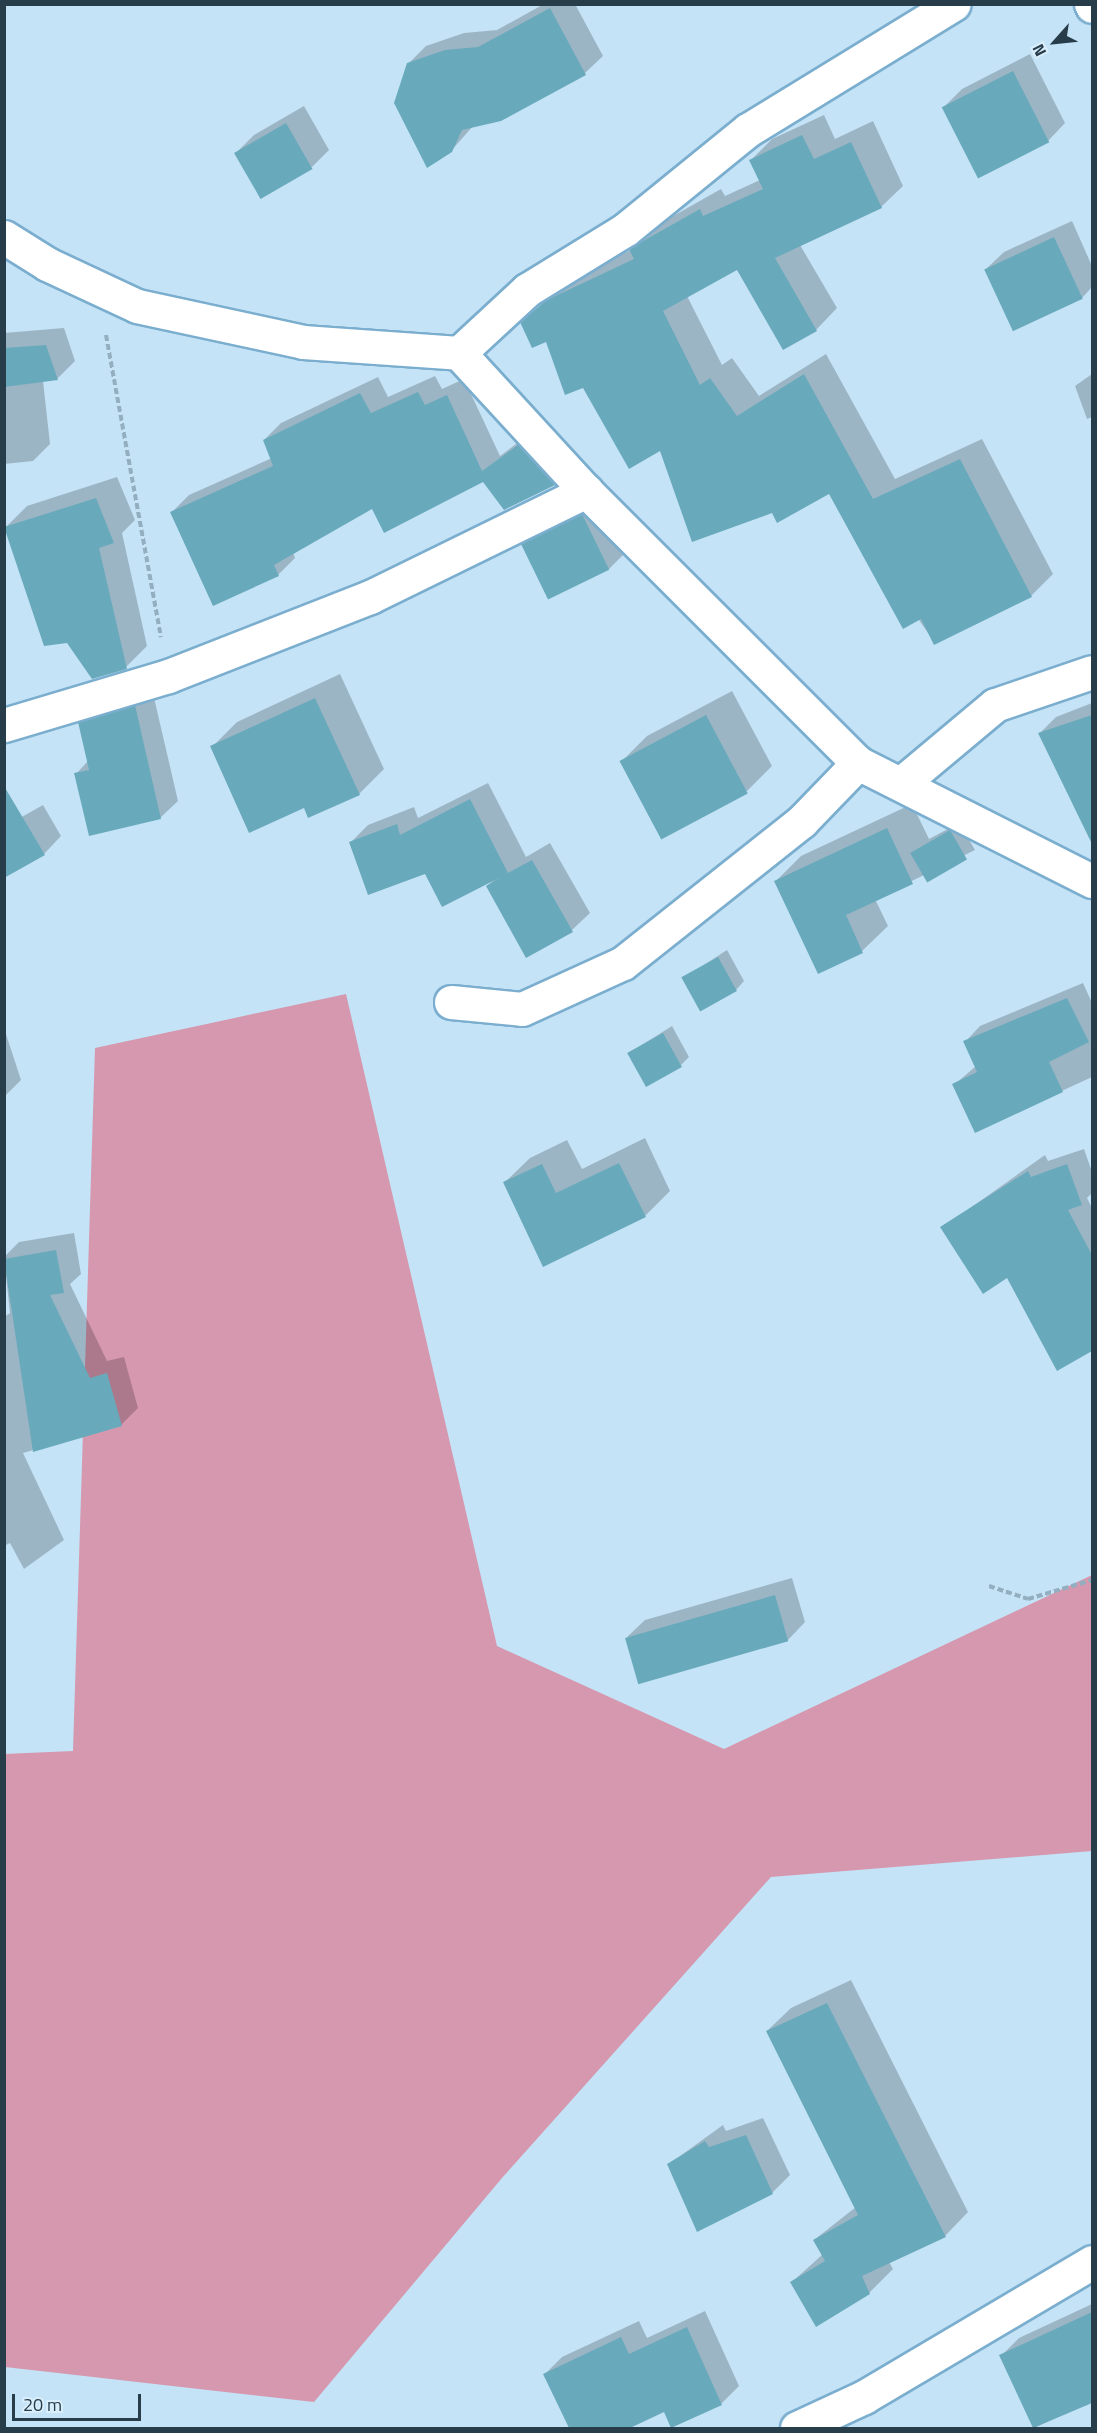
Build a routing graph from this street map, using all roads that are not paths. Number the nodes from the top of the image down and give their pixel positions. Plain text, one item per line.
1 (954, 4) edge
2 (4, 237) edge
3 (459, 353) junction
4 (586, 490) junction
5 (1092, 672) edge
6 (4, 725) edge
7 (858, 763) junction
8 (903, 782) junction
9 (1092, 882) edge
10 (452, 1002) dead end
11 (1092, 2262) edge
12 (797, 2428) edge

1 - 3 street
2 - 3 street
3 - 4 street
4 - 6 street
4 - 7 street
5 - 8 street
7 - 8 street
7 - 10 street
8 - 9 street
11 - 12 street

